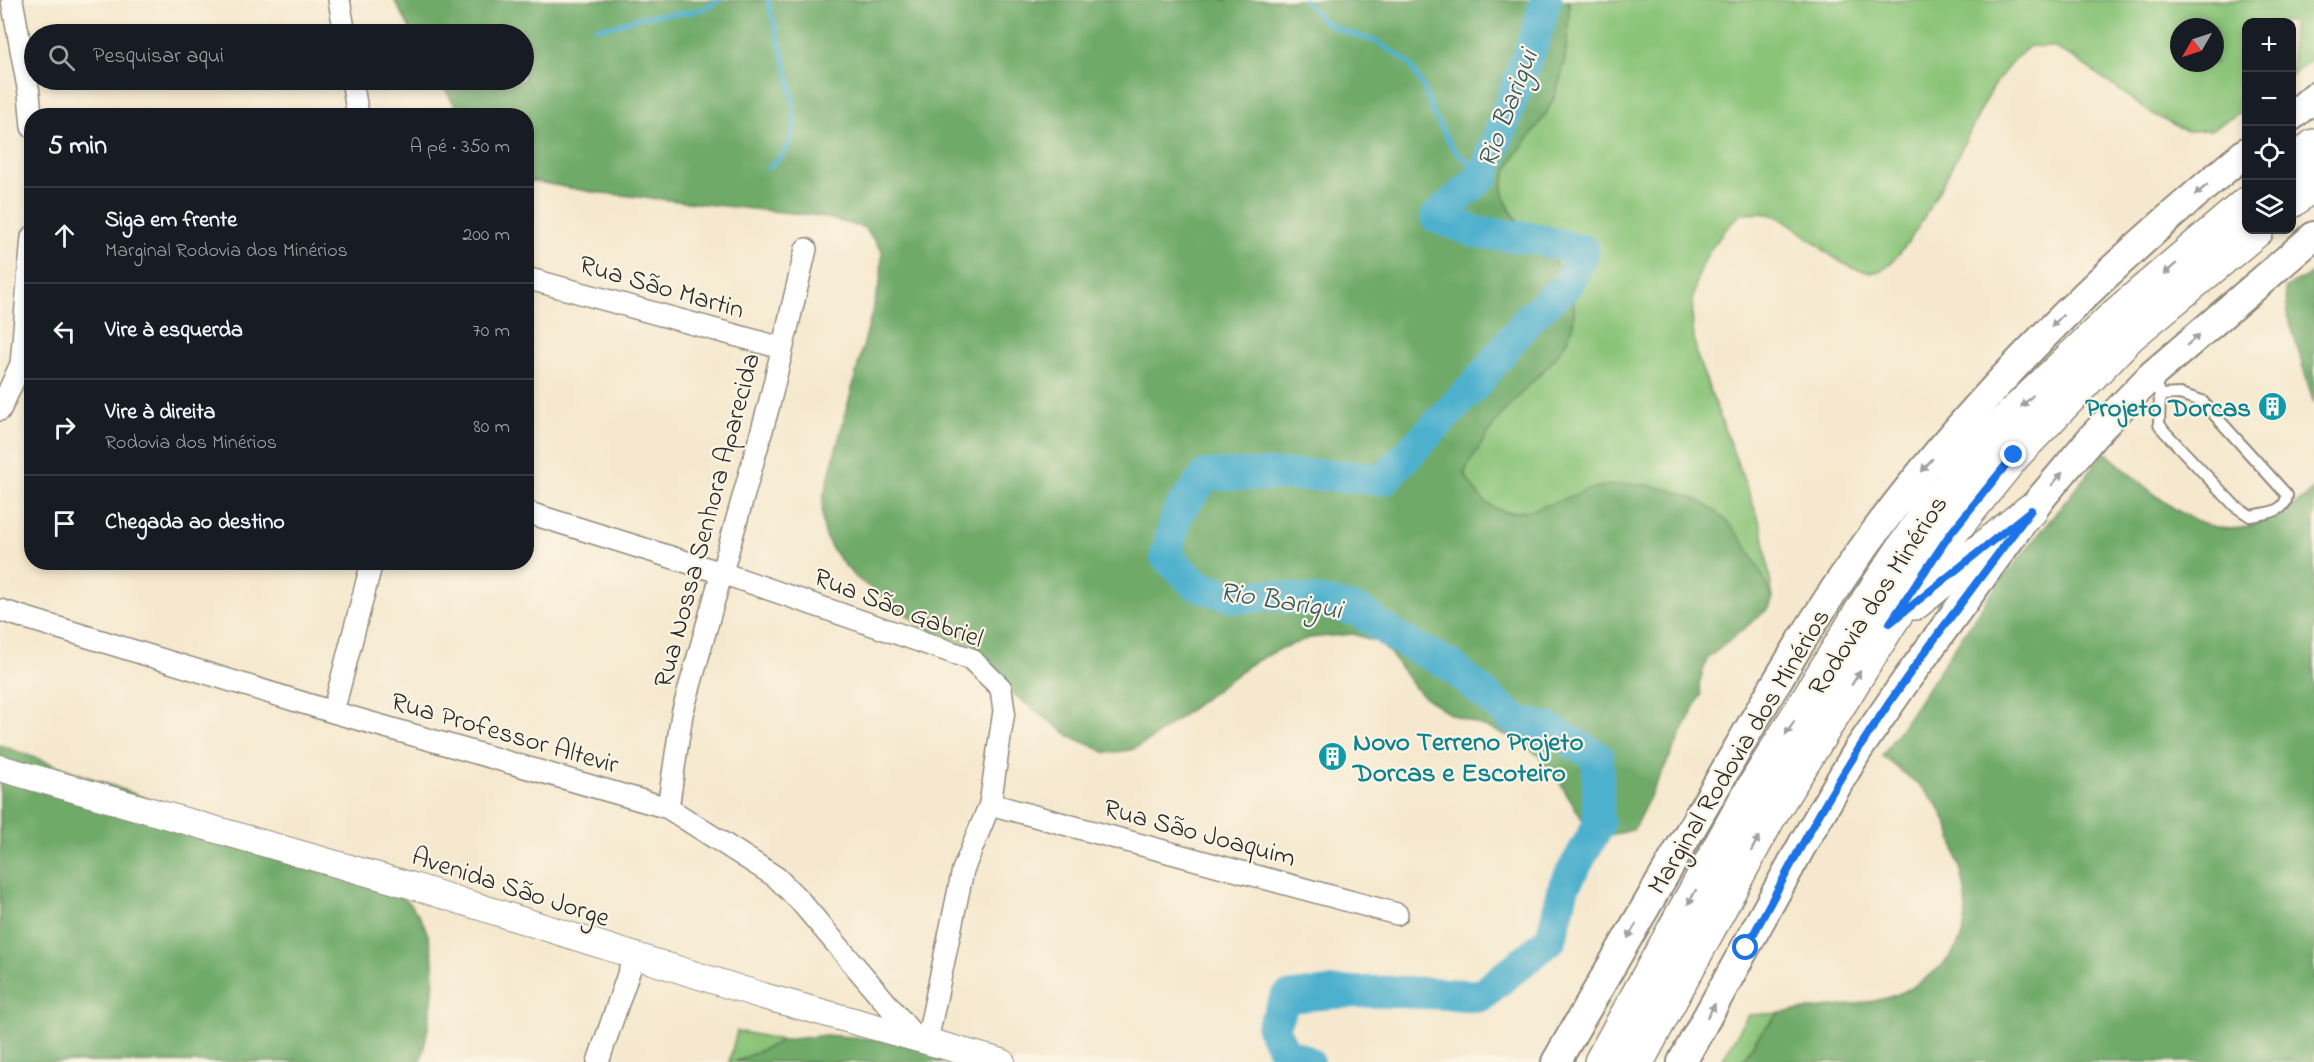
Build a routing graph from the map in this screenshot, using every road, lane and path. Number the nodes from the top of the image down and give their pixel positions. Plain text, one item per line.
1 (12, 0) edge
2 (339, 0) edge
3 (343, 24) edge
4 (24, 66) edge
5 (28, 90) edge
6 (354, 90) edge
7 (2314, 97) edge
8 (30, 108) edge
9 (357, 108) edge
10 (2296, 113) edge
11 (2314, 146) edge
12 (2242, 157) edge
13 (2296, 162) edge
14 (2314, 182) edge
15 (2296, 198) edge
16 (2242, 208) edge
17 (2252, 234) edge
18 (2314, 236) edge
19 (806, 249) dead end
20 (534, 280) edge
21 (24, 329) edge
22 (782, 348) junction
23 (16, 378) edge
24 (2156, 385) junction
25 (0, 410) edge
26 (2031, 510) junction
27 (534, 514) edge
28 (370, 570) edge
29 (722, 573) junction
30 (0, 610) edge
31 (1890, 623) junction
32 (333, 712) junction
33 (0, 768) edge
34 (990, 804) junction
35 (668, 808) junction
36 (1396, 914) dead end
37 (634, 957) junction
38 (922, 1039) junction
39 (598, 1062) edge
40 (1002, 1062) edge
41 (1556, 1062) edge
42 (1602, 1062) edge
43 (1637, 1062) edge
44 (1682, 1062) edge

1 - 4 street
2 - 3 street
5 - 8 street
6 - 9 street
7 - 10 main road
11 - 13 main road
12 -> 41 main road, Marginal Rodovia dos Minérios
14 - 15 main road
16 -> 42 main road, Rodovia dos Minérios
17 - 31 main road, Rodovia dos Minérios
24 -> 18 main road
19 - 22 street, Rua Nossa Senhora Aparecida
20 - 22 street, Rua São Martin
21 - 23 street
22 - 29 street, Rua Nossa Senhora Aparecida
23 - 25 street
24 - 24 lane
26 -> 24 main road
26 - 31 main road
44 -> 26 main road
27 - 29 street, Rua São Gabriel
28 - 32 street
29 - 34 street, Rua São Gabriel
29 - 35 street, Rua Nossa Senhora Aparecida
30 - 32 street, Rua Professor Altevir
43 -> 31 main road, Rodovia dos Minérios
32 - 35 street, Rua Professor Altevir
33 - 37 street, Avenida São Jorge
34 - 36 street, Rua São Joaquim
34 - 38 street, Rua São Gabriel
35 - 38 street, Rua Professor Altevir
37 - 38 street, Avenida São Jorge
37 - 39 street
38 - 40 street, Avenida São Jorge

